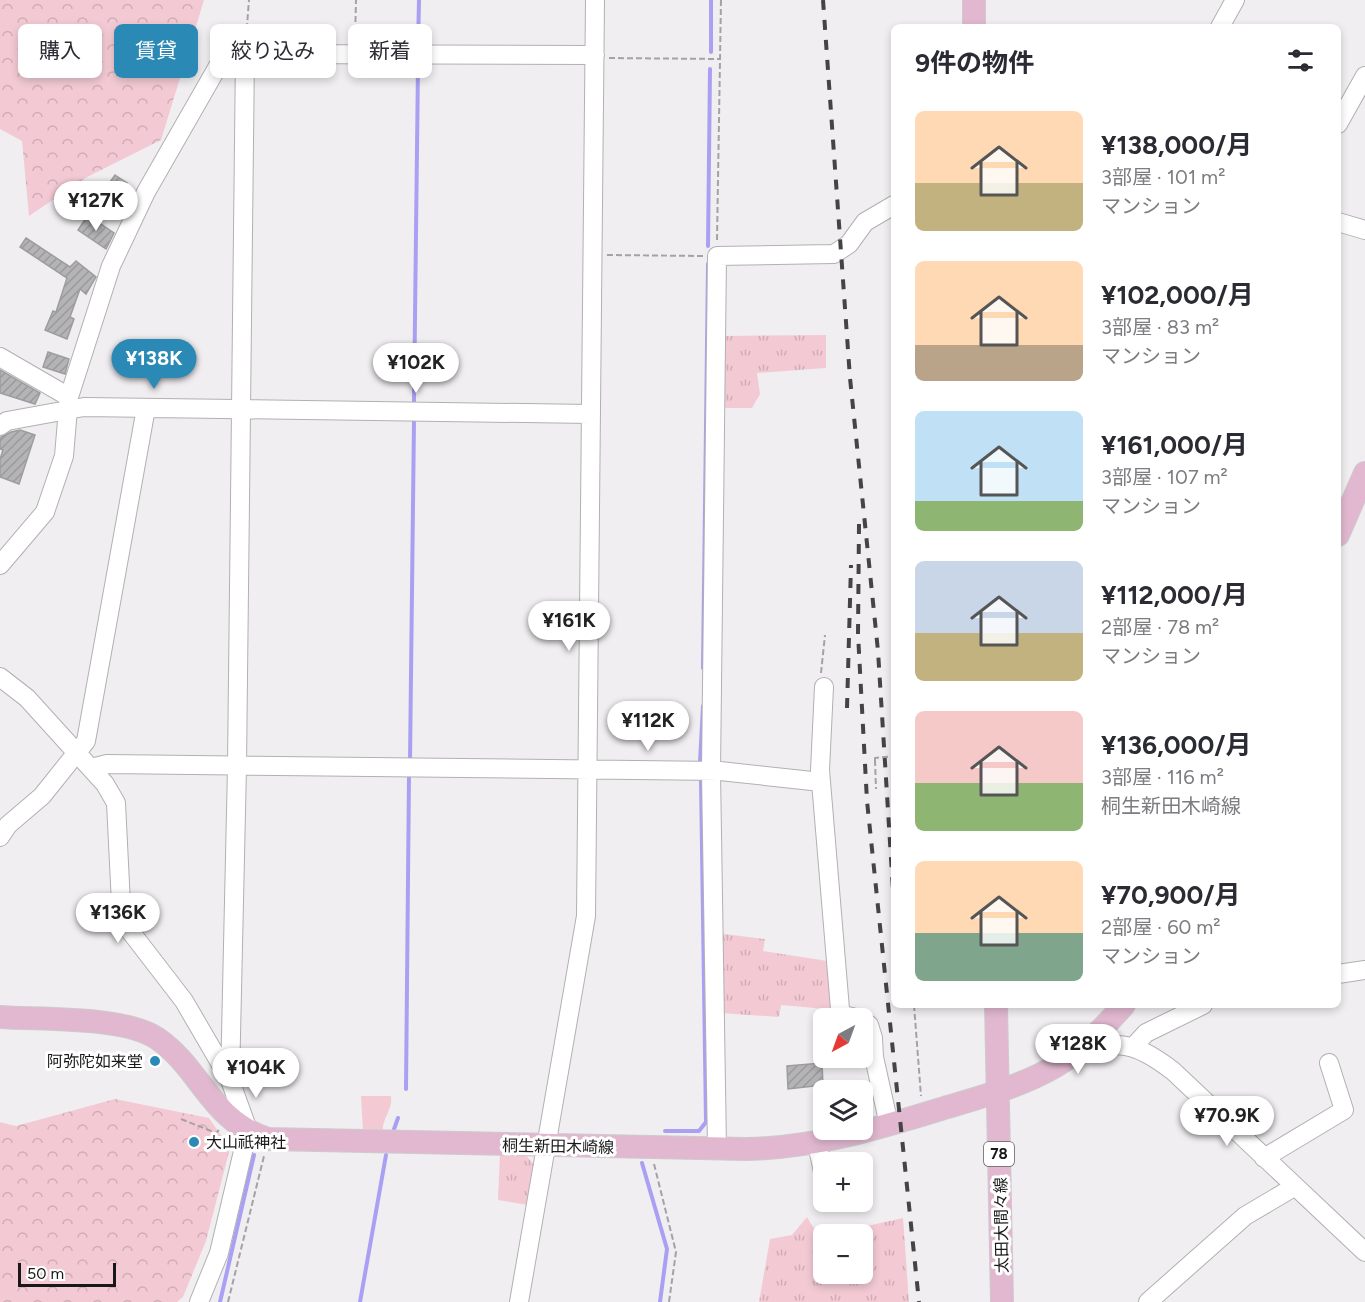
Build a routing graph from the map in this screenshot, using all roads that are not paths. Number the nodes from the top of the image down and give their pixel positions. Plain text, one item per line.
1 (596, 0) edge
2 (974, 0) edge
3 (1235, 0) edge
4 (974, 24) edge
5 (1222, 24) edge
6 (336, 55) edge
7 (595, 56) junction
8 (1365, 76) edge
9 (211, 78) edge
10 (245, 78) edge
11 (1341, 119) edge
12 (891, 207) edge
13 (1341, 223) edge
14 (1365, 230) edge
15 (0, 357) edge
16 (68, 403) junction
17 (146, 408) junction
18 (242, 409) junction
19 (591, 414) junction
20 (0, 426) edge
21 (1365, 473) edge
22 (1341, 528) edge
23 (0, 565) edge
24 (0, 677) edge
25 (824, 687) road end
26 (75, 753) junction
27 (237, 767) junction
28 (91, 768) junction
29 (586, 769) junction
30 (711, 772) junction
31 (821, 782) junction
32 (0, 837) edge
33 (1365, 970) edge
34 (1341, 974) edge
35 (840, 1008) edge
36 (996, 1008) edge
37 (1121, 1008) edge
38 (1197, 1008) edge
39 (0, 1017) edge
40 (1085, 1045) junction
41 (1133, 1047) junction
42 (873, 1051) edge
43 (1329, 1063) dead end
44 (230, 1080) junction
45 (998, 1092) junction
46 (889, 1125) junction
47 (258, 1135) junction
48 (817, 1144) junction
49 (546, 1145) junction
50 (717, 1148) junction
51 (819, 1152) edge
52 (1264, 1158) junction
53 (1294, 1187) junction
54 (1365, 1252) edge
55 (199, 1302) edge
56 (519, 1302) edge
57 (1002, 1302) edge
58 (1148, 1302) edge

1 - 7 street
2 - 4 main road
3 - 5 street
6 - 7 street
7 - 19 street
8 - 11 street
9 - 16 street
10 - 18 street
12 - 30 street
13 - 14 street
15 - 16 street
16 - 17 street
16 - 20 street
16 - 23 street
17 - 18 street
17 - 26 street
18 - 19 street
18 - 27 street
19 - 29 street
21 - 22 main road
24 - 26 street
25 - 31 street
26 - 28 street
26 - 32 street
27 - 28 street
27 - 29 street
27 - 44 street
28 - 44 street
29 - 30 street
29 - 49 street
30 - 31 street
30 - 50 street
31 - 35 street
33 - 34 street
36 - 45 main road, 太田大間々線 / 78
37 - 40 main road, 桐生新田木崎線
38 - 41 street
39 - 47 main road
40 - 41 street
40 - 45 main road, 桐生新田木崎線
41 - 52 street
42 - 46 street
43 - 52 street
44 - 47 street
45 - 46 main road, 桐生新田木崎線
45 - 57 main road, 太田大間々線 / 78
46 - 48 main road, 桐生新田木崎線
47 - 49 main road, 桐生新田木崎線
47 - 55 street
48 - 50 main road, 桐生新田木崎線
48 - 51 street
49 - 50 main road, 桐生新田木崎線
49 - 56 street
52 - 53 street
53 - 54 street
53 - 58 street

